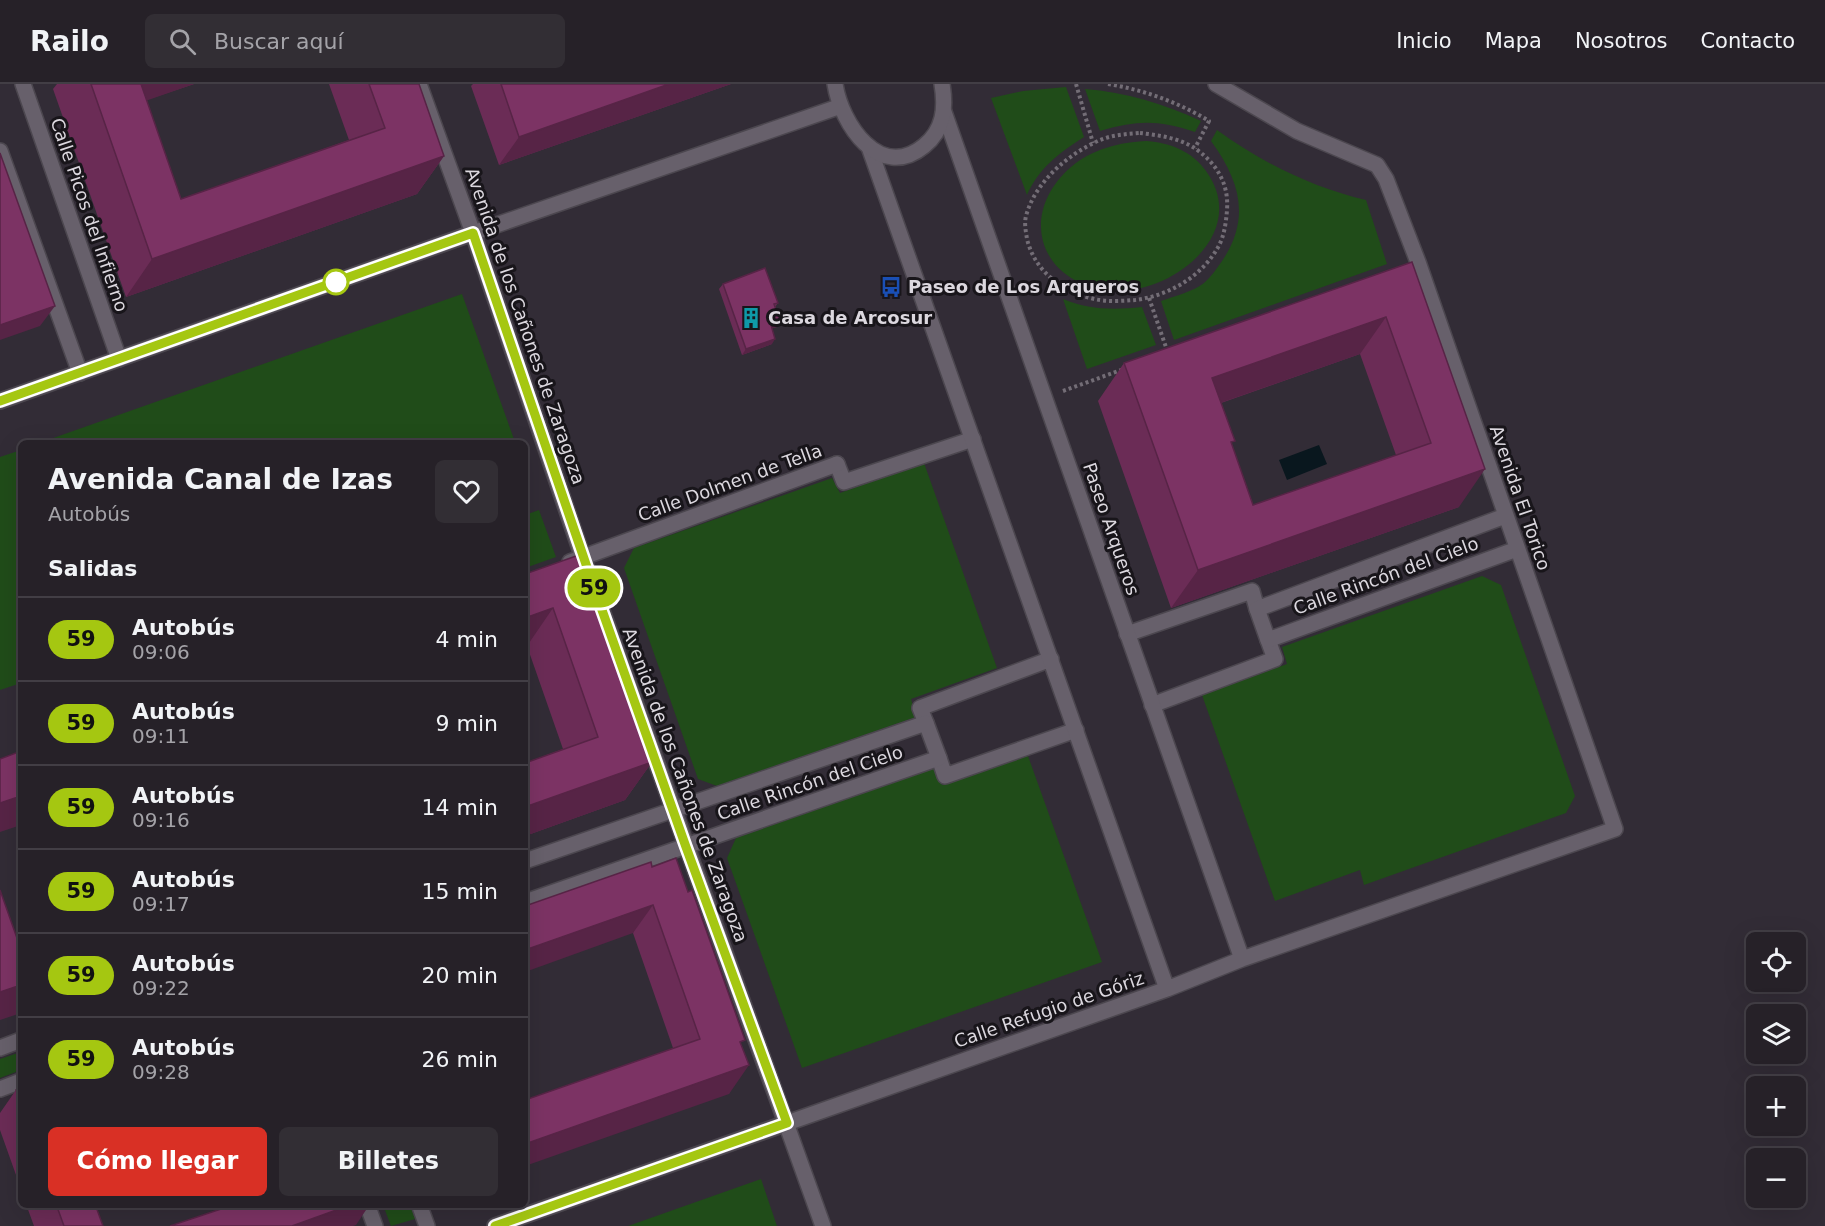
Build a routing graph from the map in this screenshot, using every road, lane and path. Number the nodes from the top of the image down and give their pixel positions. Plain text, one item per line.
1 (23, 84) edge
2 (419, 84) edge
3 (835, 84) edge
4 (942, 84) edge
5 (1076, 84) edge
6 (1108, 84) edge
7 (1216, 84) edge
8 (841, 106) junction
9 (944, 111) junction
10 (1094, 143) junction
11 (869, 147) junction
12 (1195, 148) junction
13 (0, 151) edge
14 (473, 233) junction
15 (1149, 298) junction
16 (1179, 349) edge
17 (119, 359) junction
18 (1134, 365) edge
19 (80, 373) junction
20 (1044, 398) junction
21 (0, 400) edge
22 (973, 440) junction
23 (1505, 516) junction
24 (1517, 549) junction
25 (583, 558) junction
26 (554, 568) edge
27 (1257, 609) junction
28 (1127, 634) junction
29 (1269, 640) junction
30 (1051, 659) junction
31 (1152, 705) junction
32 (926, 723) junction
33 (1076, 730) junction
34 (939, 758) junction
35 (673, 809) junction
36 (1615, 829) joint
37 (686, 847) junction
38 (528, 860) edge
39 (528, 901) edge
40 (1242, 959) junction
41 (1167, 989) junction
42 (18, 1041) edge
43 (0, 1048) edge
44 (18, 1082) edge
45 (0, 1089) edge
46 (787, 1123) junction
47 (368, 1208) edge
48 (421, 1208) edge
49 (375, 1226) edge
50 (427, 1226) edge
51 (495, 1226) edge
52 (823, 1226) edge

1 - 17 street, Calle Picos del Infierno
2 - 14 street, Avenida de los Cañones de Zaragoza
3 - 8 street
4 - 9 street
5 - 10 path
6 - 12 path
7 - 23 street, Avenida El Torico
8 - 11 street
8 - 14 street
9 - 11 street
9 - 20 street, Paseo Arqueros
10 - 12 path
10 - 15 path
11 - 22 street
12 - 15 path
13 - 19 street
14 - 17 street
14 - 25 street, Avenida de los Cañones de Zaragoza
15 - 16 path
17 - 19 street
18 - 20 path
19 - 21 street
20 - 28 street, Paseo Arqueros
22 - 25 street, Calle Dolmen de Tella
22 - 30 street
23 - 24 street, Avenida El Torico
23 - 27 street, Calle Rincón del Cielo
24 - 29 street, Calle Rincón del Cielo
24 - 36 street, Avenida El Torico
25 - 26 street, Calle Dolmen de Tella
25 - 35 street, Avenida de los Cañones de Zaragoza
27 - 28 street
27 - 29 street
28 - 31 street, Paseo Arqueros
29 - 31 street
30 - 32 street
30 - 33 street
31 - 40 street, Paseo Arqueros
32 - 34 street
32 - 35 street, Calle Rincón del Cielo
33 - 34 street
33 - 41 street
34 - 37 street, Calle Rincón del Cielo
35 - 37 street, Avenida de los Cañones de Zaragoza
35 - 38 street, Calle Rincón del Cielo
36 - 40 street, Calle Refugio de Góriz
37 - 39 street, Calle Rincón del Cielo
37 - 46 street, Avenida de los Cañones de Zaragoza
40 - 41 street, Calle Refugio de Góriz
41 - 46 street, Calle Refugio de Góriz
42 - 43 street
44 - 45 street
46 - 51 street, Calle Refugio de Góriz
46 - 52 street, Avenida de los Cañones de Zaragoza
47 - 49 street
48 - 50 street

